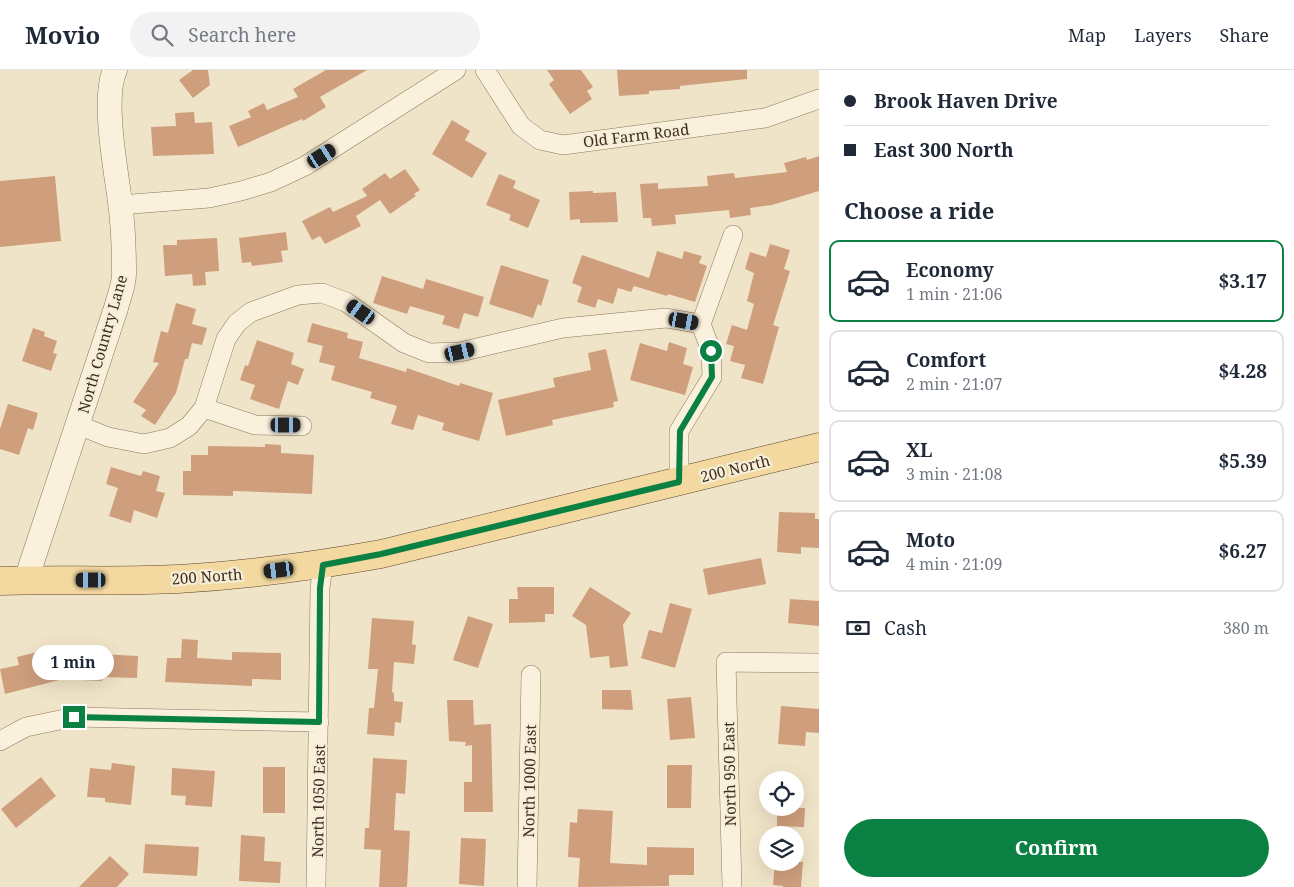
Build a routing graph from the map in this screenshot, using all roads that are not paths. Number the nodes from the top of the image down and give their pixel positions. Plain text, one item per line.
1 (115, 70) edge
2 (456, 70) edge
3 (485, 70) edge
4 (819, 99) edge
5 (120, 205) junction
6 (734, 235) dead end
7 (701, 324) junction
8 (204, 408) junction
9 (78, 425) junction
10 (302, 426) dead end
11 (819, 447) edge
12 (679, 482) junction
13 (323, 565) junction
14 (13, 580) edge
15 (819, 663) edge
16 (531, 675) dead end
17 (319, 722) junction
18 (0, 741) edge
19 (316, 887) edge
20 (527, 887) edge
21 (732, 887) edge

1 - 5 street, North Country Lane
2 - 5 street
3 - 4 street, Old Farm Road
5 - 9 street, North Country Lane
6 - 7 street
7 - 8 street
7 - 12 street
8 - 9 street
8 - 10 street
9 - 14 street, North Country Lane
11 - 12 main road, 200 North
12 - 13 main road, 200 North
13 - 14 main road, 200 North
13 - 17 street, North 1050 East
15 - 21 street, North 950 East
16 - 20 street, North 1000 East
17 - 18 street
17 - 19 street, North 1050 East

